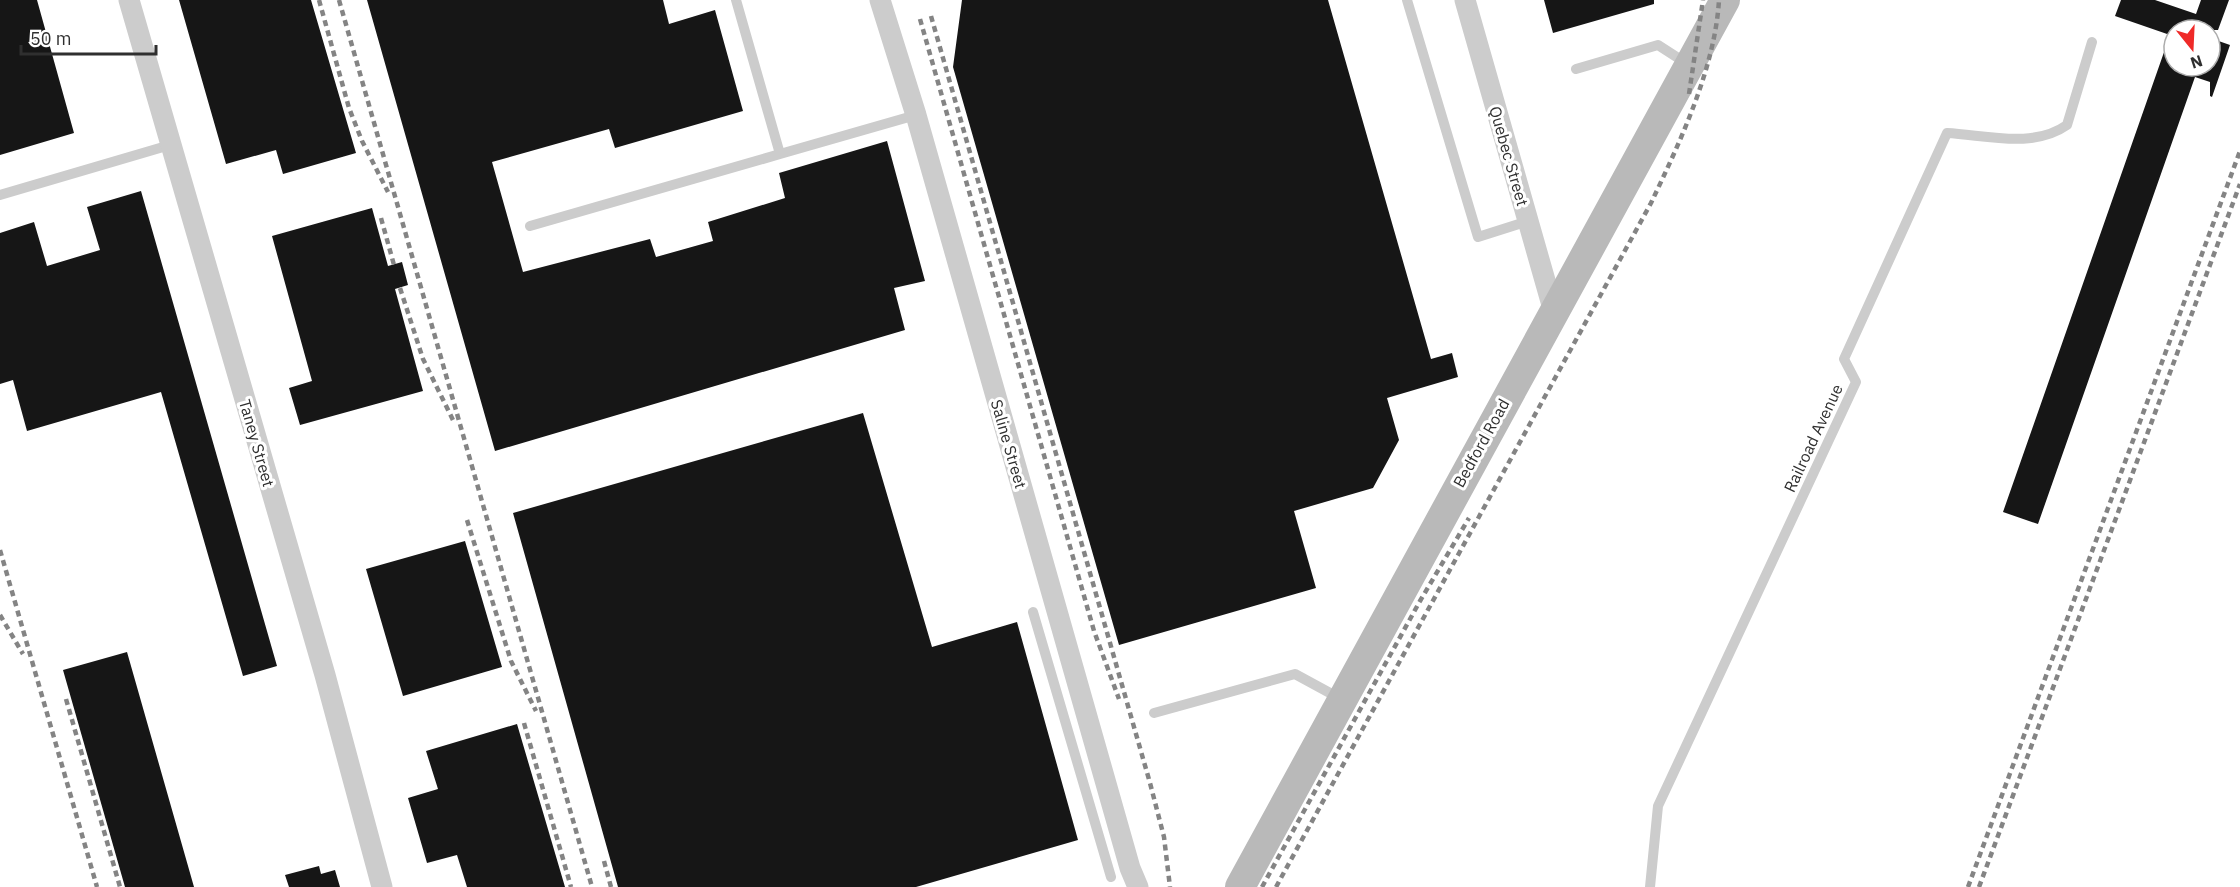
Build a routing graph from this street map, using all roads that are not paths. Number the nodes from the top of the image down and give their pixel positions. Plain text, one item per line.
1 (129, 0) edge
2 (736, 0) edge
3 (880, 0) edge
4 (1407, 0) edge
5 (1465, 0) edge
6 (1725, 0) edge
7 (2092, 42) dead end
8 (1689, 65) junction
9 (1576, 69) dead end
10 (916, 115) junction
11 (170, 145) junction
12 (780, 154) junction
13 (0, 195) edge
14 (1528, 221) junction
15 (530, 226) dead end
16 (1554, 312) junction
17 (1033, 612) dead end
18 (1341, 699) junction
19 (1083, 704) junction
20 (1062, 710) junction
21 (1155, 713) dead end
22 (1111, 877) dead end
23 (382, 887) edge
24 (1138, 887) edge
25 (1240, 887) edge
26 (1650, 887) edge

1 - 11 street, Taney Street
2 - 12 lane
3 - 10 street, Saline Street
4 - 14 lane
5 - 14 street, Quebec Street
6 - 8 street, Bedford Road
7 - 26 lane, Railroad Avenue
8 - 9 lane
8 - 16 street, Bedford Road
10 - 12 lane
10 - 19 street, Saline Street
11 - 13 lane
11 - 23 street, Taney Street
12 - 15 lane
14 - 16 street, Quebec Street
16 - 18 street, Bedford Road
17 - 20 lane
18 - 21 lane
18 - 25 street, Bedford Road
19 - 20 lane
19 - 24 street, Saline Street
20 - 22 lane

